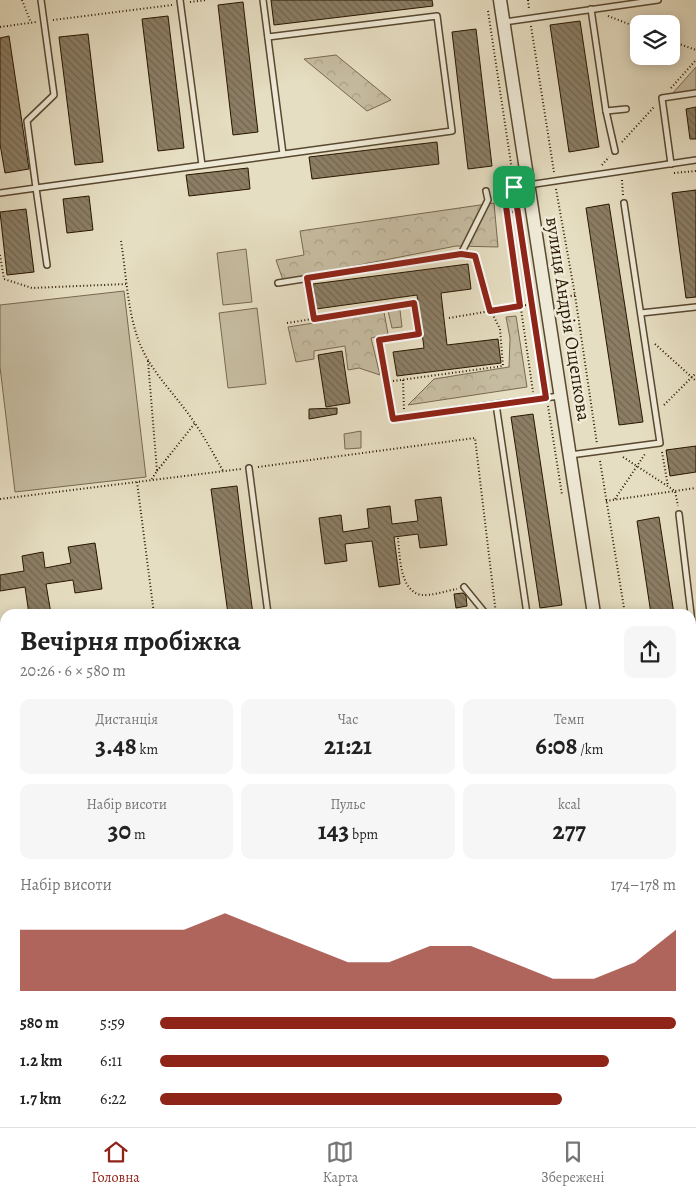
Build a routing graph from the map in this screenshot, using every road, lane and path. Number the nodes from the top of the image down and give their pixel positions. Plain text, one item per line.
1 (22, 0) edge
2 (41, 0) edge
3 (207, 0) edge
4 (263, 0) edge
5 (500, 0) edge
6 (528, 0) edge
7 (658, 0) edge
8 (180, 2) edge
9 (488, 7) dead end
10 (591, 9) junction
11 (530, 18) junction
12 (44, 21) junction
13 (504, 22) junction
14 (31, 23) junction
15 (630, 24) edge
16 (0, 28) edge
17 (268, 37) junction
18 (680, 44) edge
19 (696, 50) edge
20 (696, 60) edge
21 (696, 93) edge
22 (662, 98) junction
23 (626, 109) dead end
24 (606, 111) junction
25 (615, 151) junction
26 (283, 154) junction
27 (696, 160) edge
28 (671, 164) junction
29 (202, 165) junction
30 (621, 171) junction
31 (593, 175) junction
32 (555, 181) junction
33 (528, 185) junction
34 (514, 187) junction
35 (36, 188) junction
36 (486, 190) dead end
37 (0, 193) edge
38 (624, 203) joint
39 (517, 206) junction
40 (506, 208) junction
41 (519, 217) junction
42 (121, 241) dead end
43 (461, 254) junction
44 (0, 256) edge
45 (47, 265) dead end
46 (307, 278) junction
47 (278, 283) dead end
48 (128, 284) junction
49 (575, 295) junction
50 (555, 299) dead end
51 (532, 304) junction
52 (520, 306) junction
53 (696, 307) edge
54 (490, 311) junction
55 (641, 313) junction
56 (449, 318) dead end
57 (314, 319) junction
58 (287, 323) dead end
59 (644, 334) junction
60 (148, 361) junction
61 (696, 373) edge
62 (692, 378) junction
63 (696, 381) edge
64 (386, 382) junction
65 (561, 396) junction
66 (546, 398) junction
67 (534, 399) junction
68 (496, 404) junction
69 (656, 412) junction
70 (195, 423) junction
71 (660, 442) junction
72 (652, 444) junction
73 (610, 449) junction
74 (598, 451) junction
75 (570, 455) junction
76 (637, 467) junction
77 (249, 468) junction
78 (156, 471) junction
79 (223, 471) junction
80 (151, 480) junction
81 (137, 482) junction
82 (668, 486) junction
83 (696, 488) edge
84 (675, 491) junction
85 (0, 499) edge
86 (616, 499) junction
87 (606, 501) junction
88 (679, 514) joint
89 (398, 538) dead end
90 (464, 587) joint
91 (153, 609) edge
92 (267, 609) edge
93 (482, 609) edge
94 (495, 609) edge
95 (526, 609) edge
96 (593, 609) edge
97 (624, 609) edge
98 (690, 609) edge
99 (696, 1003) edge
100 (696, 1008) edge

1 - 14 path
2 - 12 lane
3 - 8 path
4 - 17 lane
5 - 13 street, вулиця Андрія Ощепкова
6 - 11 path
7 - 10 lane
8 - 12 path
8 - 29 lane
9 - 34 path
10 - 11 lane
10 - 15 path
10 - 24 lane
11 - 13 lane
11 - 32 path
12 - 14 path
12 - 35 lane
13 - 33 street, вулиця Андрія Ощепкова
14 - 16 path
17 - 26 lane
17 - 26 lane
18 - 19 path
20 - 22 path
21 - 22 lane
22 - 25 path
22 - 28 lane
23 - 24 lane
24 - 25 lane
25 - 31 path
26 - 29 lane
27 - 28 lane
28 - 30 lane
29 - 35 lane
30 - 31 lane
30 - 38 path
31 - 32 lane
32 - 33 lane
32 - 49 path
33 - 65 street, вулиця Андрія Ощепкова
34 - 39 path
34 - 40 path
35 - 37 lane
35 - 45 lane
36 - 43 lane
38 - 55 lane
39 - 40 path
39 - 41 path
40 - 41 path
40 - 52 path
41 - 51 path
42 - 48 path
43 - 46 lane
43 - 54 path
44 - 48 path
46 - 47 lane
46 - 57 path
48 - 60 path
49 - 50 path
49 - 74 path
51 - 52 path
51 - 66 path
52 - 54 path
52 - 67 path
53 - 55 lane
54 - 56 path
54 - 64 path
55 - 59 lane
57 - 58 path
57 - 64 path
59 - 62 path
59 - 69 lane
60 - 70 path
60 - 78 path
61 - 62 path
62 - 63 path
62 - 69 path
64 - 68 lane
65 - 66 lane
65 - 75 street, вулиця Андрія Ощепкова
66 - 67 lane
67 - 68 lane
68 - 95 lane
69 - 71 lane
70 - 78 path
70 - 79 path
71 - 72 lane
71 - 82 path
72 - 73 lane
72 - 76 path
73 - 74 lane
73 - 76 path
74 - 75 lane
74 - 87 path
75 - 96 street, вулиця Андрія Ощепкова
76 - 82 path
76 - 86 path
77 - 79 path
77 - 92 lane
77 - 94 path
78 - 80 path
79 - 80 path
80 - 81 path
81 - 85 path
81 - 91 path
82 - 84 path
83 - 84 path
84 - 86 path
84 - 88 path
86 - 87 path
87 - 97 path
88 - 98 lane
89 - 90 path
90 - 93 lane
99 - 100 path

